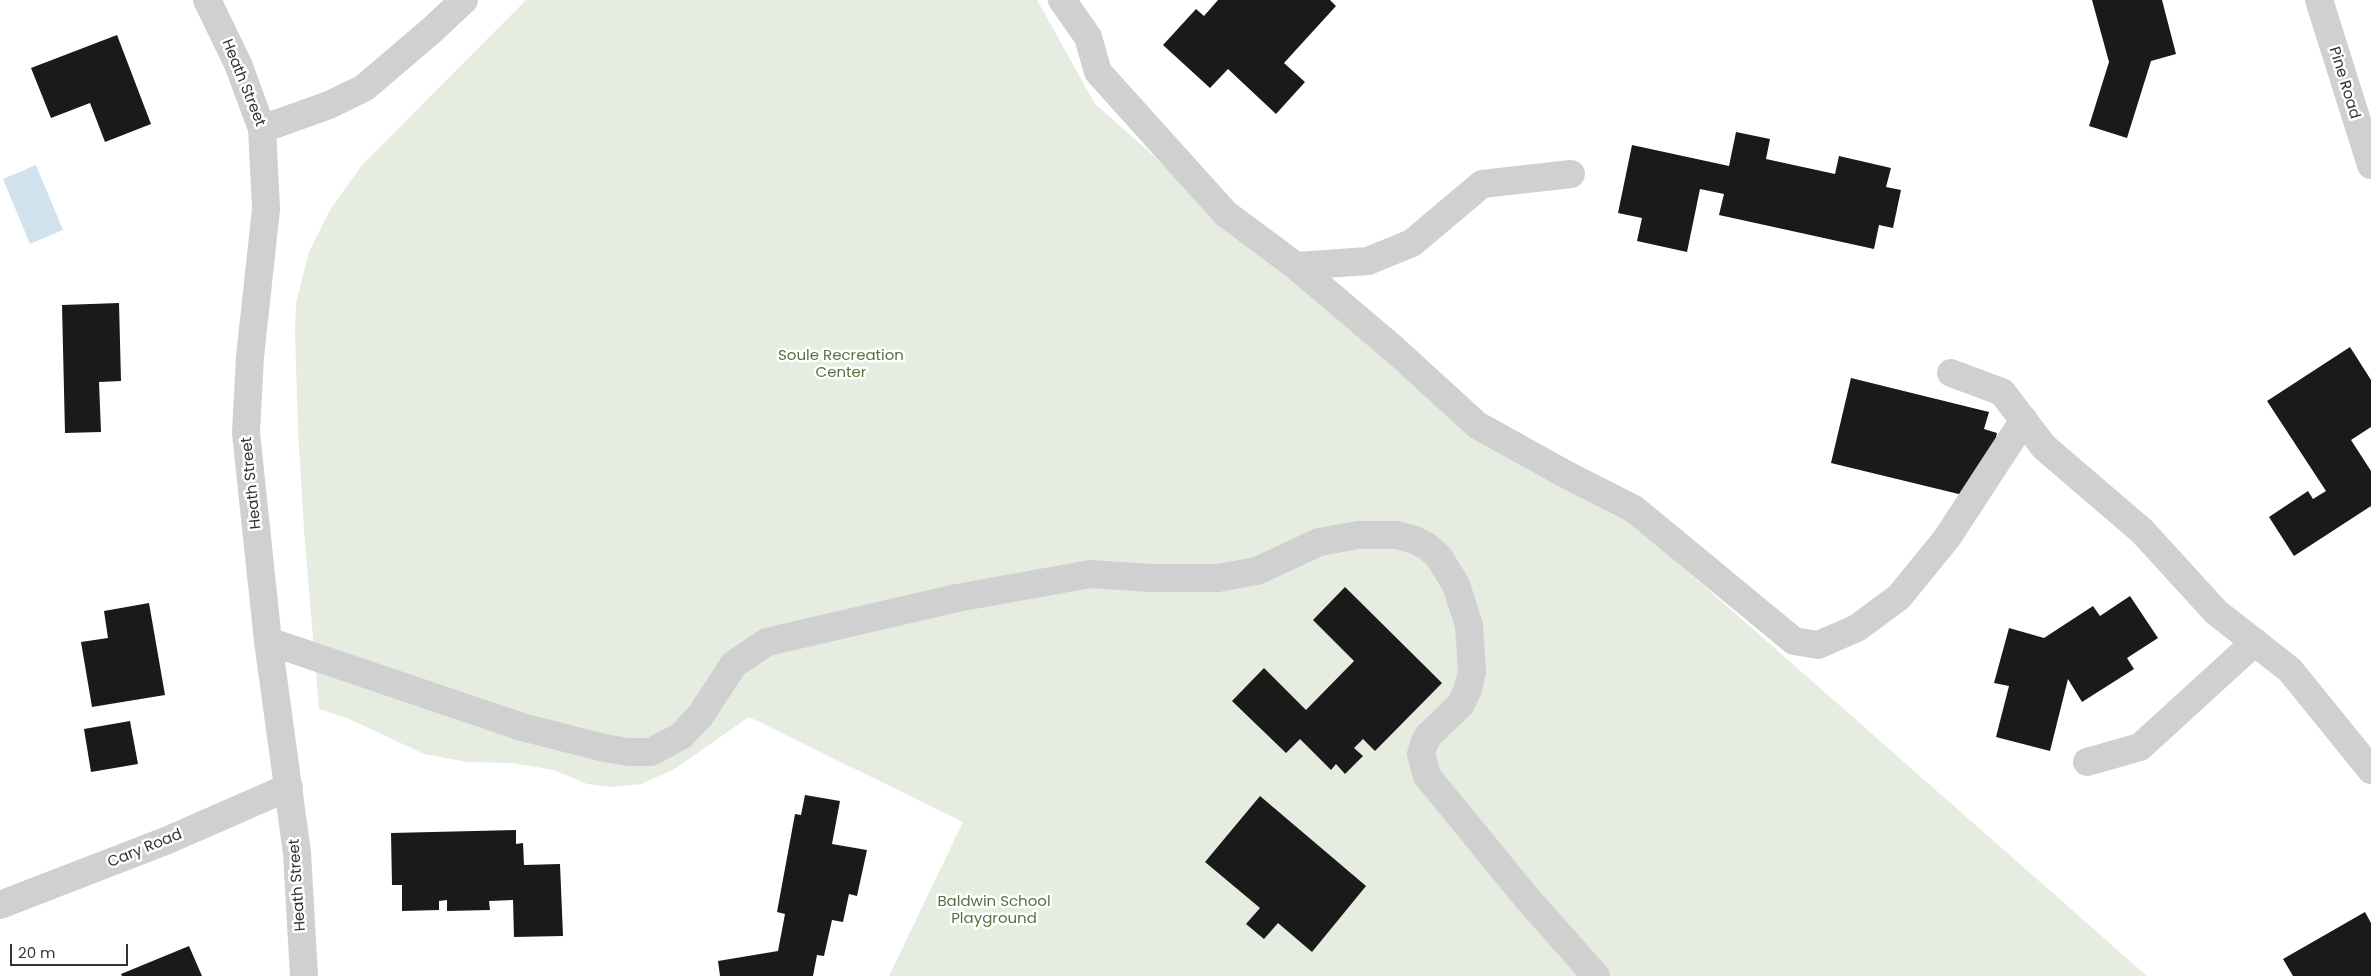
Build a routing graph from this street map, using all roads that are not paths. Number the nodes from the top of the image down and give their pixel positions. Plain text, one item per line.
1 (206, 0) edge
2 (464, 0) edge
3 (1062, 0) edge
4 (2319, 0) edge
5 (262, 129) junction
6 (2371, 165) edge
7 (1570, 174) dead end
8 (1296, 266) junction
9 (1951, 373) dead end
10 (2024, 420) junction
11 (268, 641) junction
12 (2255, 642) junction
13 (2087, 762) dead end
14 (2371, 770) edge
15 (289, 787) junction
16 (0, 905) edge
17 (304, 976) edge
18 (1596, 976) edge

1 - 5 street, Heath Street
2 - 5 street
3 - 8 street
4 - 6 street, Pine Road
5 - 11 street, Heath Street
7 - 8 street
8 - 10 street
9 - 10 street
10 - 12 street
11 - 15 street, Heath Street
11 - 18 street
12 - 13 street
12 - 14 street
15 - 16 street, Cary Road
15 - 17 street, Heath Street

